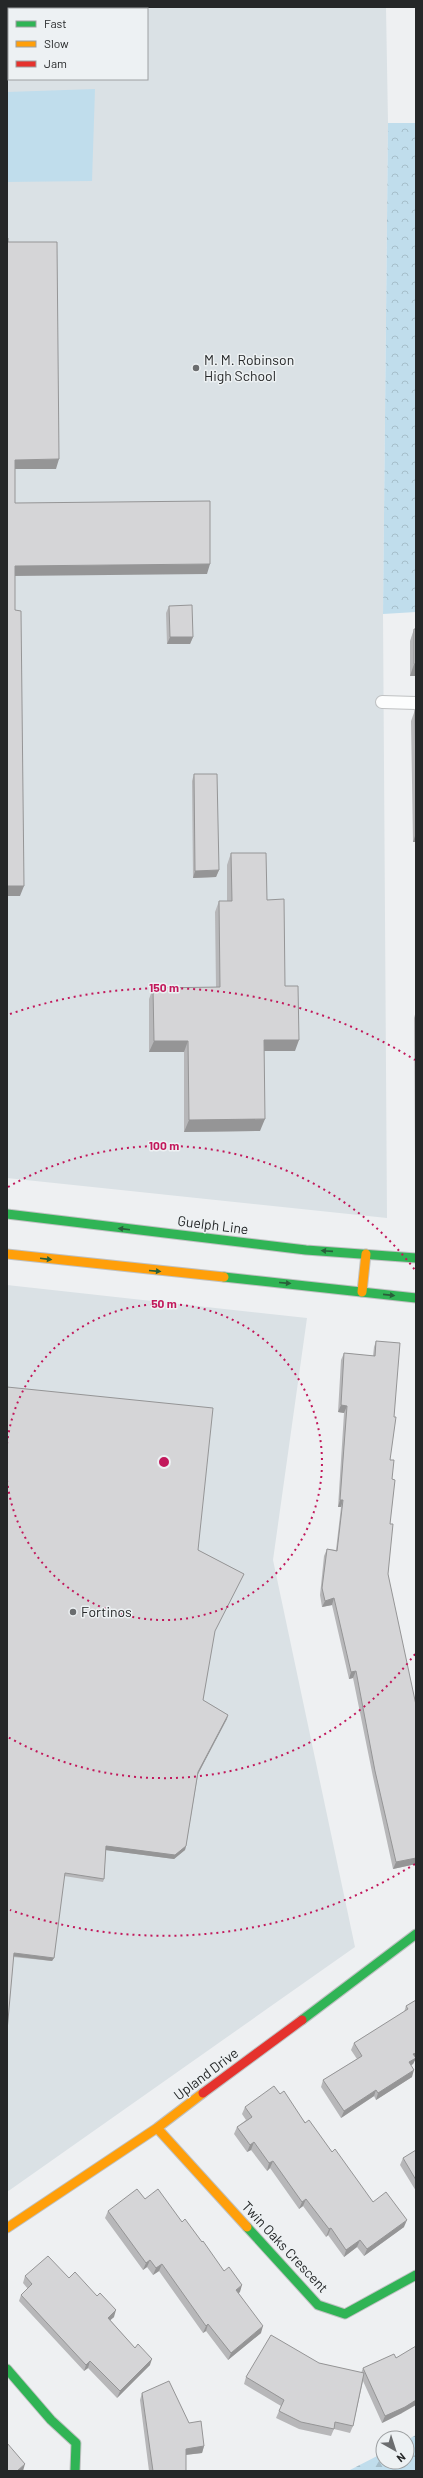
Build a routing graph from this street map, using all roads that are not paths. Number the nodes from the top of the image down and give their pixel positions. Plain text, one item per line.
1 (382, 702) dead end
2 (416, 703) edge
3 (7, 1214) edge
4 (7, 1254) edge
5 (366, 1254) junction
6 (416, 1258) edge
7 (362, 1292) junction
8 (416, 1298) edge
9 (416, 1934) edge
10 (157, 2128) junction
11 (7, 2228) edge
12 (416, 2275) edge
13 (7, 2369) edge
14 (75, 2471) edge

1 - 2 lane
5 -> 3 street, Guelph Line
4 -> 7 street
5 - 6 street, Guelph Line
5 - 7 street
7 -> 8 street
9 - 10 street, Upland Drive
10 - 11 street, Upland Drive
10 - 12 street, Twin Oaks Crescent
13 - 14 street

